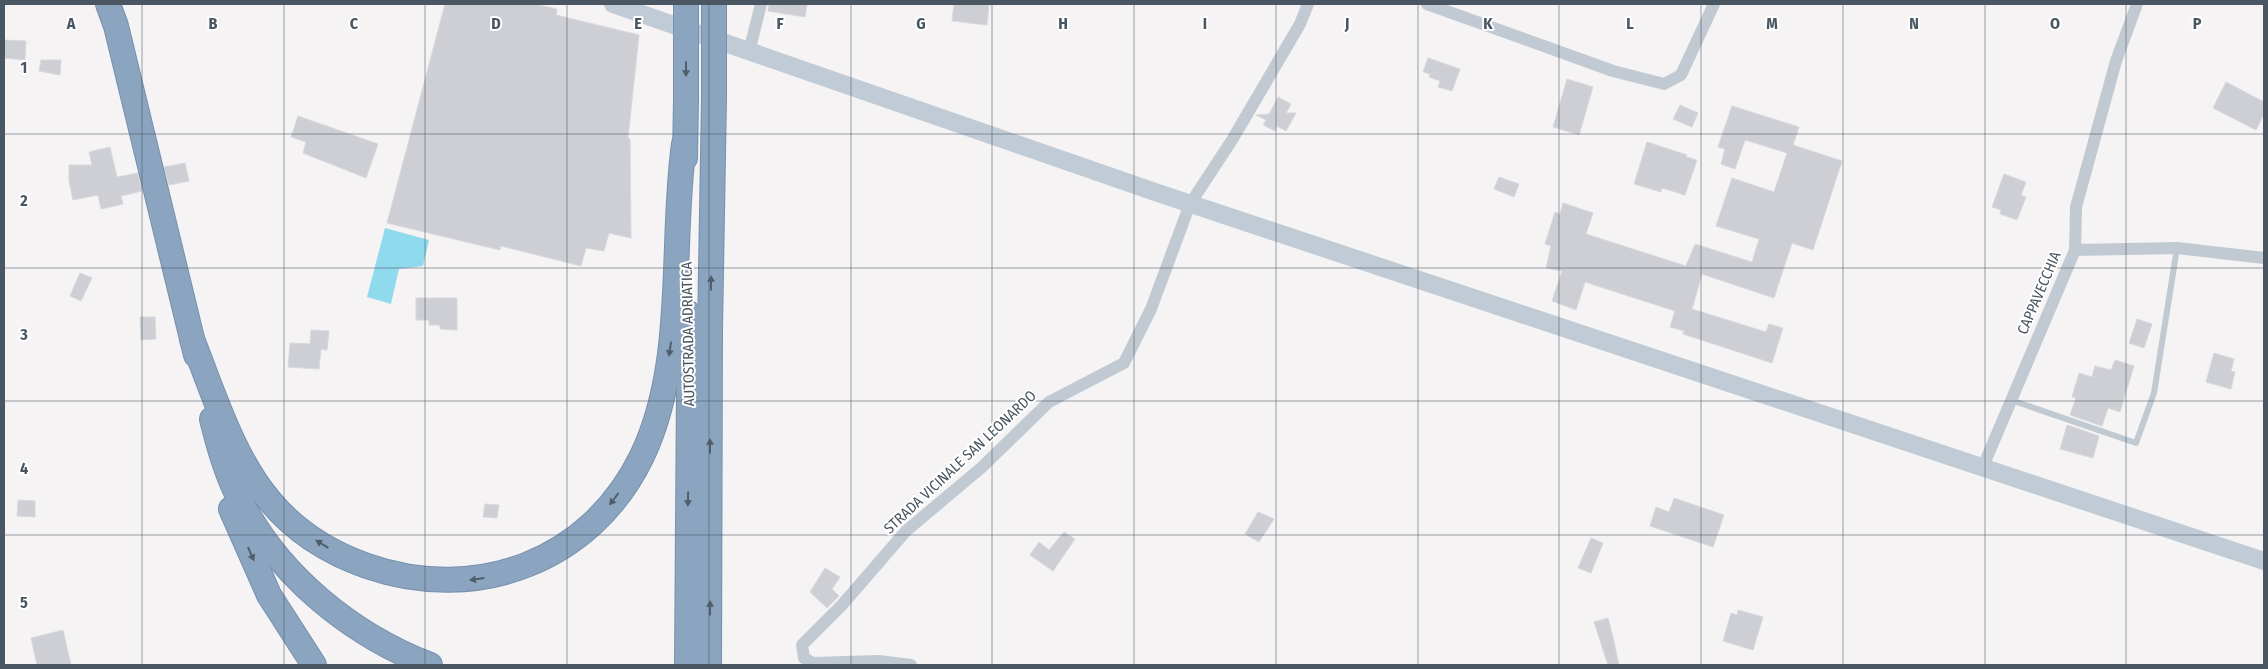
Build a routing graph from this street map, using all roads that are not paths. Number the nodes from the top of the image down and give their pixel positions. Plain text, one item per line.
1 (108, 4) edge
2 (613, 4) edge
3 (686, 4) edge
4 (714, 4) edge
5 (761, 4) edge
6 (1308, 4) edge
7 (1427, 4) edge
8 (1714, 4) edge
9 (2137, 4) edge
10 (115, 15) edge
11 (749, 52) junction
12 (684, 144) junction
13 (1190, 204) junction
14 (2178, 248) junction
15 (2075, 250) junction
16 (2264, 258) edge
17 (192, 339) junction
18 (2011, 400) junction
19 (1982, 469) junction
20 (2264, 561) edge
21 (698, 660) edge
22 (314, 665) edge
23 (430, 665) edge
24 (912, 665) edge

1 - 10 highway
2 - 11 main road
3 -> 12 highway, AUTOSTRADA ADRIATICA, bridge
21 -> 4 highway, AUTOSTRADA ADRIATICA, bridge
5 - 11 street
6 - 13 street
7 - 8 street
9 - 15 street
10 - 17 highway
11 - 13 main road
12 -> 17 highway
12 -> 21 highway, AUTOSTRADA ADRIATICA
13 - 19 main road
13 - 24 street, STRADA VICINALE SAN LEONARDO
14 - 15 street, CAPPAVECCHIA
14 - 16 street, CAPPAVECCHIA
14 - 18 lane
15 - 18 street, CAPPAVECCHIA
17 -> 22 highway
17 - 23 highway
18 - 19 street, CAPPAVECCHIA
19 - 20 main road

